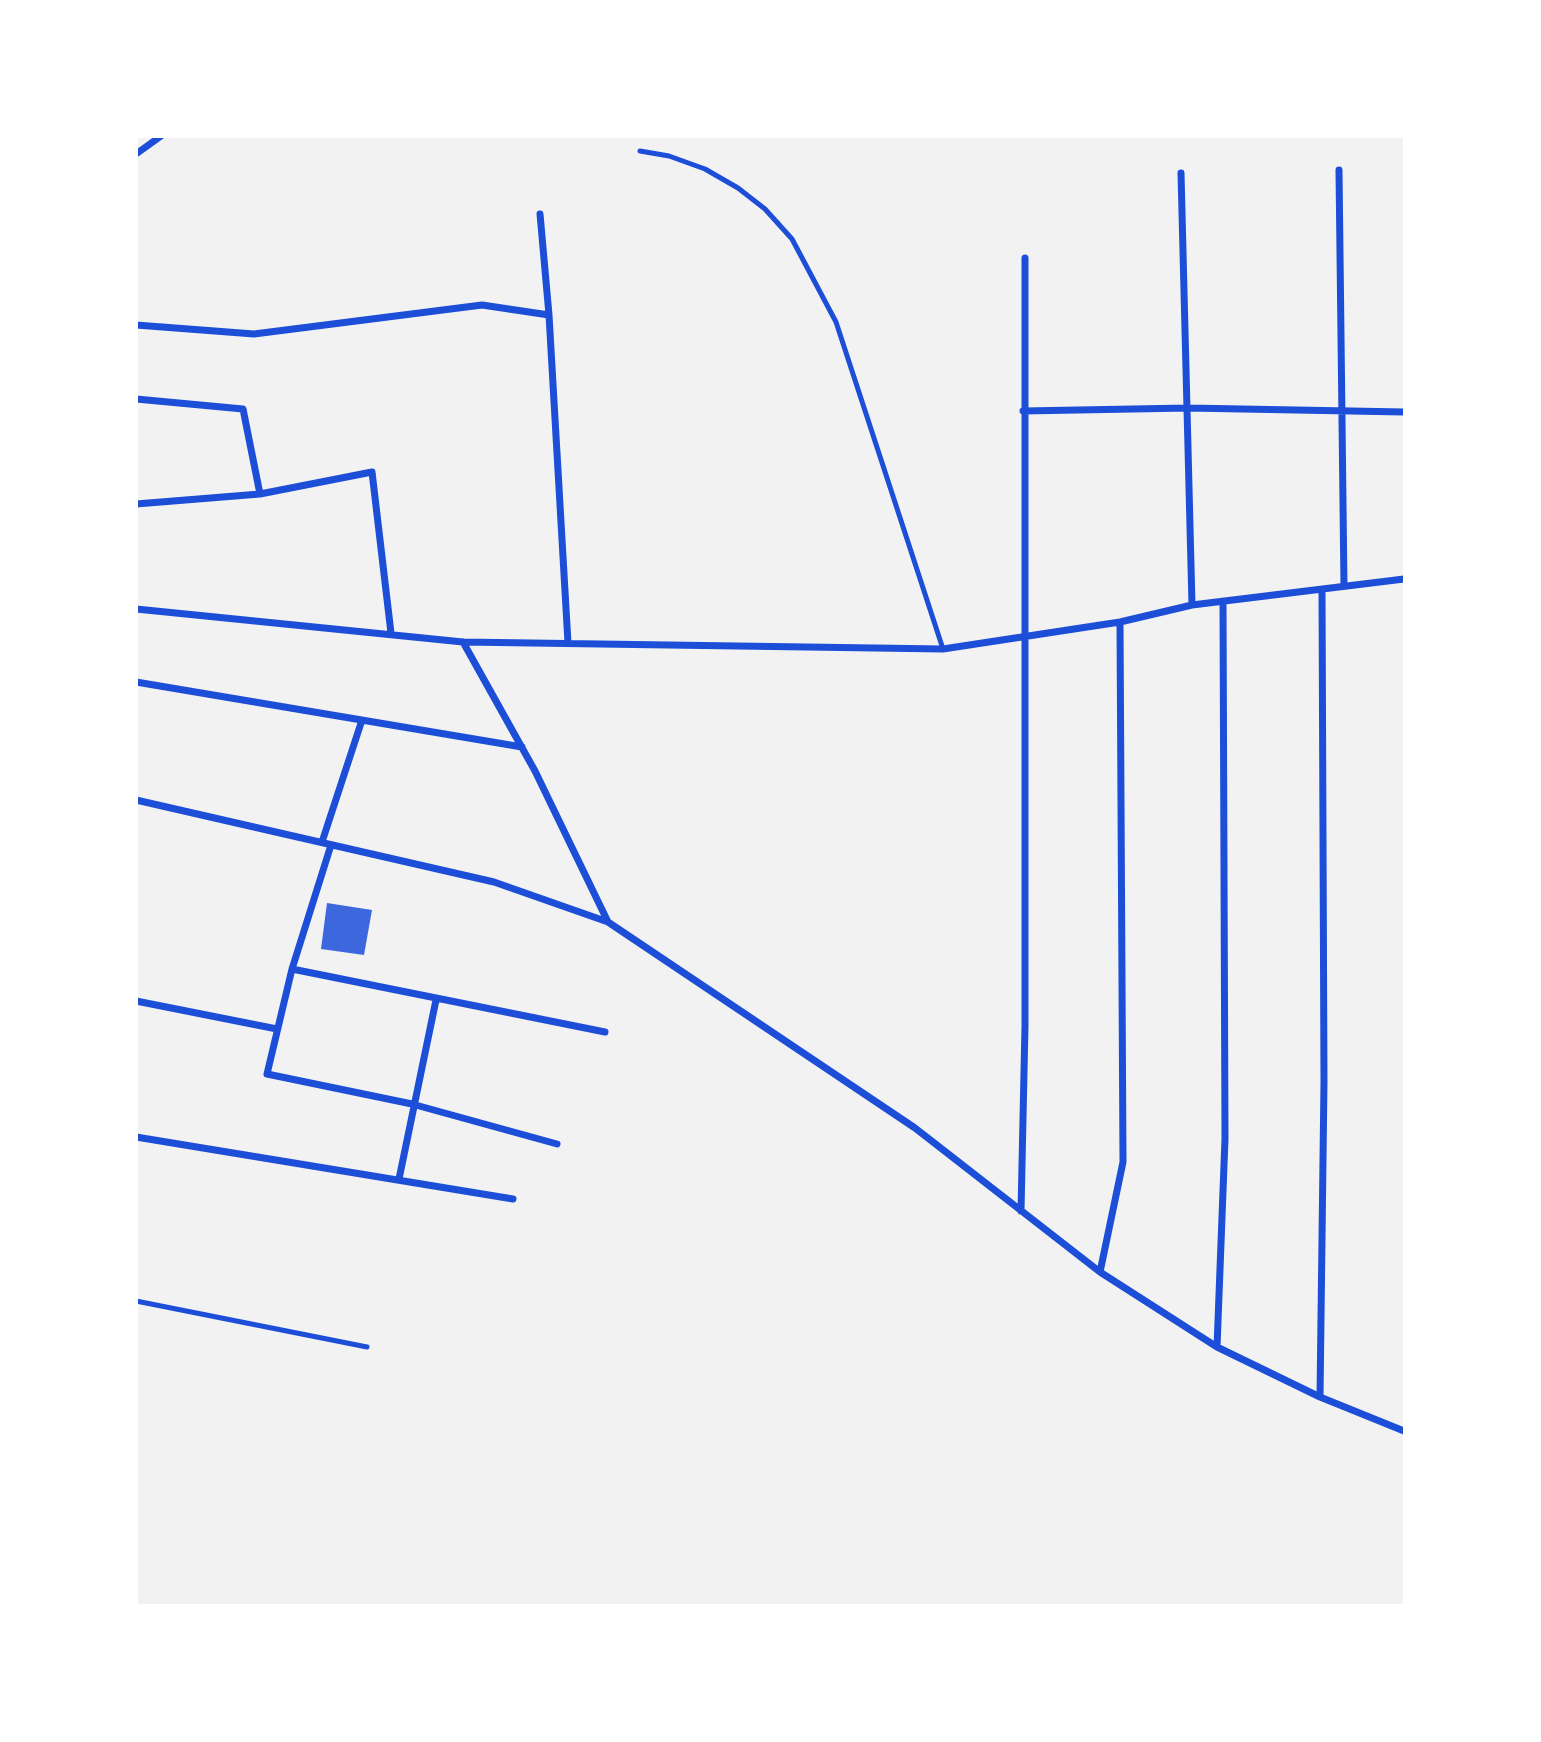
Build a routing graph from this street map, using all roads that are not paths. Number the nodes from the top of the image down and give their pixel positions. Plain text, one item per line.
1 (161, 136) edge
2 (640, 151) dead end
3 (136, 154) edge
4 (1339, 170) dead end
5 (1181, 173) dead end
6 (540, 214) dead end
7 (1025, 258) dead end
8 (549, 315) junction
9 (136, 325) edge
10 (136, 398) edge
11 (1188, 408) junction
12 (1023, 411) junction
13 (1343, 411) junction
14 (1405, 412) edge
15 (260, 494) junction
16 (136, 504) edge
17 (1405, 579) edge
18 (1344, 586) junction
19 (1322, 590) junction
20 (1223, 603) junction
21 (1192, 605) junction
22 (136, 609) edge
23 (1120, 622) junction
24 (391, 633) junction
25 (1024, 636) junction
26 (463, 642) junction
27 (568, 643) junction
28 (943, 649) junction
29 (136, 682) edge
30 (362, 720) junction
31 (522, 747) junction
32 (136, 800) edge
33 (322, 842) junction
34 (331, 845) junction
35 (608, 922) junction
36 (292, 969) junction
37 (436, 1000) junction
38 (136, 1001) edge
39 (277, 1029) junction
40 (605, 1032) dead end
41 (412, 1104) junction
42 (136, 1137) edge
43 (557, 1144) dead end
44 (399, 1179) junction
45 (513, 1199) dead end
46 (1021, 1211) junction
47 (1100, 1272) junction
48 (136, 1301) edge
49 (367, 1347) dead end
50 (1217, 1347) junction
51 (1320, 1397) junction
52 (1405, 1431) edge

1 - 3 street
2 - 28 lane
4 - 13 street
5 - 11 street
6 - 8 street
7 - 12 street
8 - 9 street
8 - 27 street
10 - 15 street
11 - 12 street
11 - 13 street
11 - 21 street
12 - 25 street
13 - 14 street
13 - 18 street
15 - 16 street
15 - 24 street
17 - 18 street
18 - 19 street
19 - 20 street
19 - 51 street
20 - 21 street
20 - 50 street
21 - 23 street
22 - 24 street
23 - 25 street
23 - 47 street
24 - 26 street
25 - 28 street
25 - 46 street
26 - 27 street
26 - 31 street
27 - 28 street
29 - 30 street
30 - 31 street
30 - 33 street
31 - 35 street
32 - 33 street
33 - 34 street
34 - 35 street
34 - 36 street
35 - 46 street
36 - 37 street
36 - 39 street
37 - 40 street
37 - 41 street
38 - 39 street
39 - 41 street
41 - 43 street
41 - 44 street
42 - 44 street
44 - 45 street
46 - 47 street
47 - 50 street
48 - 49 lane
50 - 51 street
51 - 52 street

